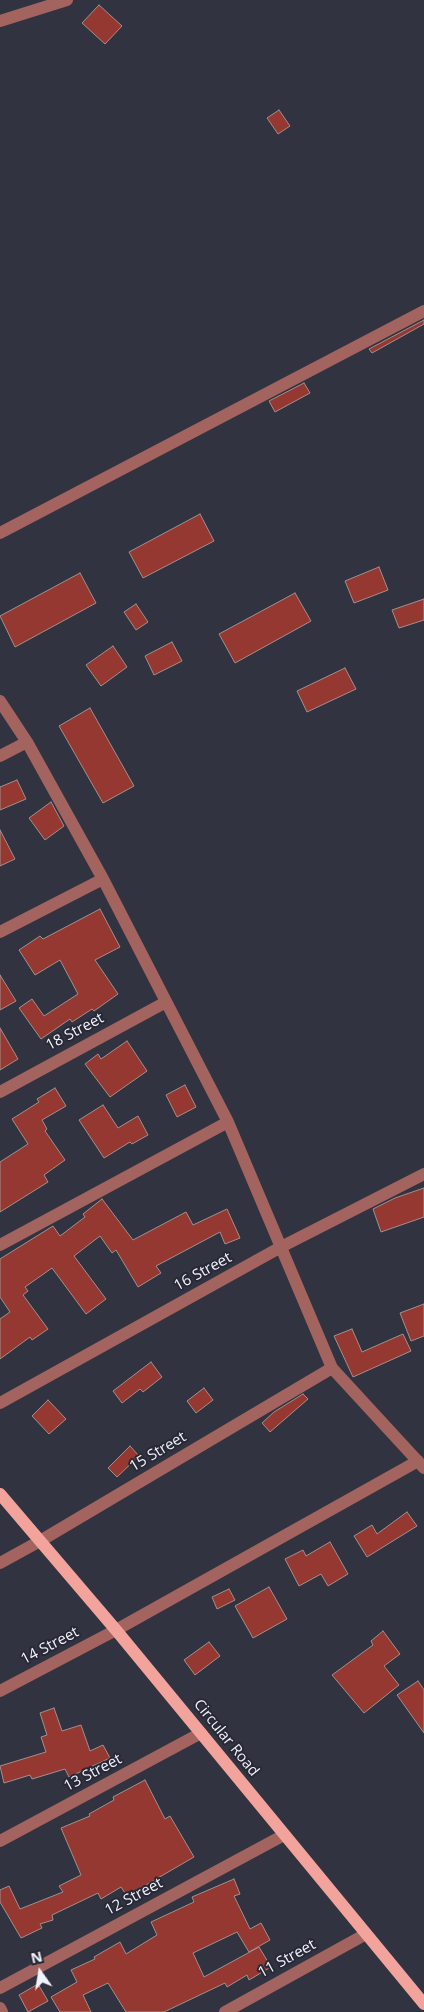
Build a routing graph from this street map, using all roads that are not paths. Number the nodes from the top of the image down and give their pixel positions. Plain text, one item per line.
1 (68, 0) edge
2 (0, 21) edge
3 (424, 311) edge
4 (0, 533) edge
5 (0, 701) edge
6 (27, 742) junction
7 (0, 756) edge
8 (103, 879) junction
9 (0, 932) edge
10 (166, 1002) junction
11 (0, 1092) edge
12 (228, 1122) junction
13 (424, 1174) edge
14 (0, 1245) edge
15 (281, 1247) junction
16 (332, 1368) junction
17 (0, 1403) edge
18 (421, 1465) edge
19 (0, 1494) edge
20 (40, 1541) junction
21 (0, 1563) edge
22 (116, 1630) junction
23 (0, 1691) edge
24 (201, 1733) junction
25 (284, 1834) junction
26 (0, 1841) edge
27 (366, 1934) junction
28 (0, 1988) edge
29 (424, 2004) edge
30 (0, 2008) edge
31 (2, 2012) edge
32 (224, 2012) edge

1 - 2 street
3 - 4 street
5 - 6 street
6 - 7 street
6 - 8 street
8 - 9 street
8 - 10 street
10 - 11 street, 18 Street
10 - 12 street
12 - 14 street
12 - 15 street
13 - 15 street, 16 Street
15 - 16 street
15 - 17 street, 16 Street
16 - 18 street
16 - 20 street, 15 Street
18 - 22 street, 14 Street
19 - 20 main road, Circular Road
20 - 21 street, 15 Street
20 - 22 main road, Circular Road
22 - 23 street, 14 Street
22 - 24 main road, Circular Road
24 - 25 main road, Circular Road
24 - 26 street, 13 Street
25 - 27 main road, Circular Road
25 - 28 street, 12 Street
27 - 29 main road, Circular Road
27 - 32 street, 11 Street
30 - 31 street

